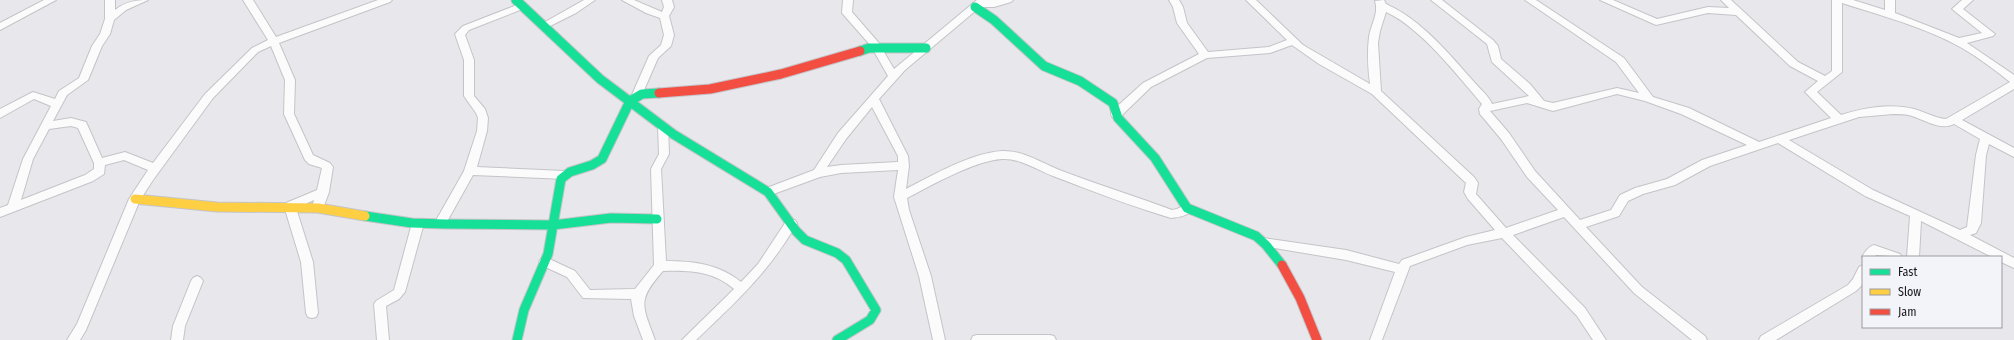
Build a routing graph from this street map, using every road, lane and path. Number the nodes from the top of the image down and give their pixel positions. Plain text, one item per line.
1 (52, 0) edge
2 (248, 0) edge
3 (590, 0) edge
4 (627, 0) edge
5 (667, 0) edge
6 (848, 0) edge
7 (1008, 0) edge
8 (1174, 0) edge
9 (1251, 0) edge
10 (1436, 0) edge
11 (1530, 0) edge
12 (1548, 0) edge
13 (1605, 0) edge
14 (1726, 0) edge
15 (1837, 0) edge
16 (1843, 0) edge
17 (1890, 0) edge
18 (1968, 0) edge
19 (111, 1) edge
20 (140, 1) edge
21 (382, 1) edge
22 (519, 3) edge
23 (1382, 3) edge
24 (979, 4) edge
25 (1538, 6) junction
26 (1739, 12) junction
27 (1890, 15) junction
28 (664, 16) junction
29 (110, 18) junction
30 (543, 26) junction
31 (0, 27) edge
32 (273, 40) junction
33 (1292, 41) junction
34 (1957, 42) junction
35 (876, 48) junction
36 (926, 48) junction
37 (1205, 55) junction
38 (1800, 69) junction
39 (893, 77) junction
40 (2014, 80) edge
41 (1826, 81) junction
42 (1369, 83) junction
43 (2014, 84) edge
44 (1816, 87) junction
45 (873, 98) junction
46 (1647, 98) junction
47 (633, 99) junction
48 (57, 104) junction
49 (1542, 105) junction
50 (1484, 109) junction
51 (0, 114) edge
52 (1116, 114) junction
53 (1839, 119) junction
54 (1954, 120) junction
55 (46, 126) junction
56 (663, 126) junction
57 (1986, 137) junction
58 (1778, 138) junction
59 (1756, 145) junction
60 (2014, 153) edge
61 (99, 163) junction
62 (904, 166) junction
63 (155, 168) junction
64 (470, 171) junction
65 (818, 173) junction
66 (565, 175) junction
67 (323, 192) junction
68 (768, 192) junction
69 (900, 197) junction
70 (135, 199) junction
71 (290, 206) junction
72 (13, 207) junction
73 (318, 208) junction
74 (1188, 208) junction
75 (1566, 212) junction
76 (0, 213) edge
77 (1916, 214) junction
78 (657, 219) junction
79 (418, 223) junction
80 (791, 223) junction
81 (440, 224) junction
82 (1578, 224) junction
83 (553, 225) junction
84 (1504, 233) junction
85 (1959, 235) junction
86 (1263, 242) junction
87 (1869, 256) edge
88 (1893, 256) edge
89 (1913, 256) edge
90 (2002, 256) edge
91 (2002, 256) edge
92 (545, 262) junction
93 (2014, 262) edge
94 (660, 266) junction
95 (1402, 269) junction
96 (1862, 272) edge
97 (197, 280) dead end
98 (742, 289) junction
99 (638, 294) junction
100 (312, 313) dead end
101 (73, 340) edge
102 (177, 340) edge
103 (383, 340) edge
104 (517, 340) edge
105 (649, 340) edge
106 (688, 340) edge
107 (837, 340) edge
108 (939, 340) edge
109 (977, 340) edge
110 (1050, 340) edge
111 (1317, 340) edge
112 (1376, 340) edge
113 (1600, 340) edge
114 (1701, 340) edge
115 (1765, 340) edge

1 - 31 street
2 - 32 street
3 - 30 street
4 - 28 street
5 - 28 street
6 - 35 street
7 - 24 street
8 - 37 street
9 - 33 street
10 - 49 street
11 - 25 street
12 - 25 street
13 - 26 street
14 - 26 street
15 - 41 street
16 - 27 street
17 - 27 street
18 - 34 street
19 - 20 street
19 - 29 street
20 - 29 street
21 - 32 street
22 - 30 street
22 - 64 street
23 - 42 street
23 - 50 street
24 - 36 street
24 - 52 street
25 - 46 street
26 - 38 street
27 - 34 street
28 - 47 street
29 - 48 street
30 - 47 street
32 - 63 street
32 - 67 street
33 - 37 street
33 - 42 street
34 - 40 street
35 - 36 street
35 - 39 street
35 - 47 street
36 - 39 street
37 - 52 street
38 - 41 street
38 - 44 street
39 - 45 street
41 - 44 street
42 - 84 street
43 - 54 street
44 - 53 street
45 - 62 street
45 - 65 street
46 - 49 street
46 - 59 street
47 - 56 street
47 - 66 street
48 - 51 street
48 - 55 street
49 - 50 street
50 - 75 street
52 - 74 street
53 - 54 street
53 - 58 street
54 - 57 street
55 - 61 street
55 - 72 street
56 - 68 street
56 - 78 street
57 - 60 street
57 - 85 street
58 - 59 street
58 - 77 street
59 - 82 street
61 - 63 street
61 - 72 street
62 - 65 street
62 - 69 street
63 - 70 street
64 - 66 street
64 - 81 street
65 - 68 street
66 - 83 street
67 - 71 street
67 - 73 street
68 - 80 street
69 - 74 street
69 - 108 street
70 - 71 street
70 - 101 street
71 - 73 street
71 - 100 street
72 - 76 street
73 - 79 street
74 - 86 street
75 - 82 street
75 - 84 street
77 - 85 street
77 - 89 street
78 - 83 street
78 - 94 street
79 - 81 street
79 - 103 street
80 - 98 street
80 - 107 street
81 - 83 street
82 - 114 street
83 - 92 street
84 - 95 street
84 - 113 street
85 - 91 street
86 - 95 street
86 - 111 street
87 - 88 street
90 - 93 street
92 - 99 street
92 - 104 street
94 - 98 street
94 - 99 street
95 - 112 street
96 - 115 street
97 - 102 street
98 - 106 street
99 - 105 street
109 - 110 street

